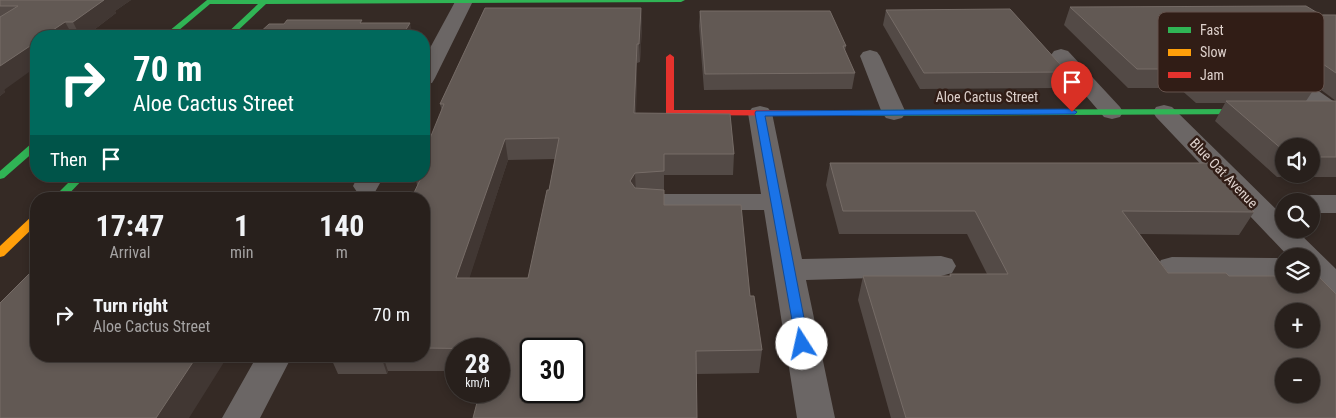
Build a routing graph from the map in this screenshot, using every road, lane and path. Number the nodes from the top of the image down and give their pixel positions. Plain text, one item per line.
1 (681, 0) edge
2 (210, 1) edge
3 (265, 1) edge
4 (464, 1) edge
5 (174, 30) edge
6 (234, 30) edge
7 (1061, 55) dead end
8 (870, 56) dead end
9 (670, 57) dead end
10 (430, 66) edge
11 (1303, 92) edge
12 (1112, 112) junction
13 (1164, 112) junction
14 (1264, 112) edge
15 (1328, 112) edge
16 (760, 113) junction
17 (894, 113) junction
18 (30, 150) edge
19 (0, 176) edge
20 (75, 182) edge
21 (64, 192) edge
22 (646, 202) edge
23 (776, 202) junction
24 (1254, 204) junction
25 (1275, 204) edge
26 (1320, 204) edge
27 (1336, 204) edge
28 (30, 224) edge
29 (1297, 248) edge
30 (0, 253) edge
31 (941, 266) dead end
32 (1172, 267) dead end
33 (1275, 268) edge
34 (789, 270) junction
35 (272, 362) edge
36 (241, 418) edge
37 (816, 418) edge

1 - 4 street
2 - 3 street
2 - 5 street
3 - 4 street
3 - 6 street
4 - 10 street
7 - 12 street
8 - 17 street
9 - 16 street, Aloe Cactus Street
11 - 15 street
12 - 13 street, Aloe Cactus Street
12 - 17 street, Aloe Cactus Street
13 - 14 street, Aloe Cactus Street
13 - 24 street, Blue Oat Avenue
16 - 17 street, Aloe Cactus Street
16 - 23 street
18 - 19 street
20 - 21 street
22 - 23 street
23 - 34 street
24 - 25 street
24 - 29 street, Blue Oat Avenue
26 - 27 street
28 - 30 street
31 - 34 street
32 - 33 street
34 - 37 street
35 - 36 street

